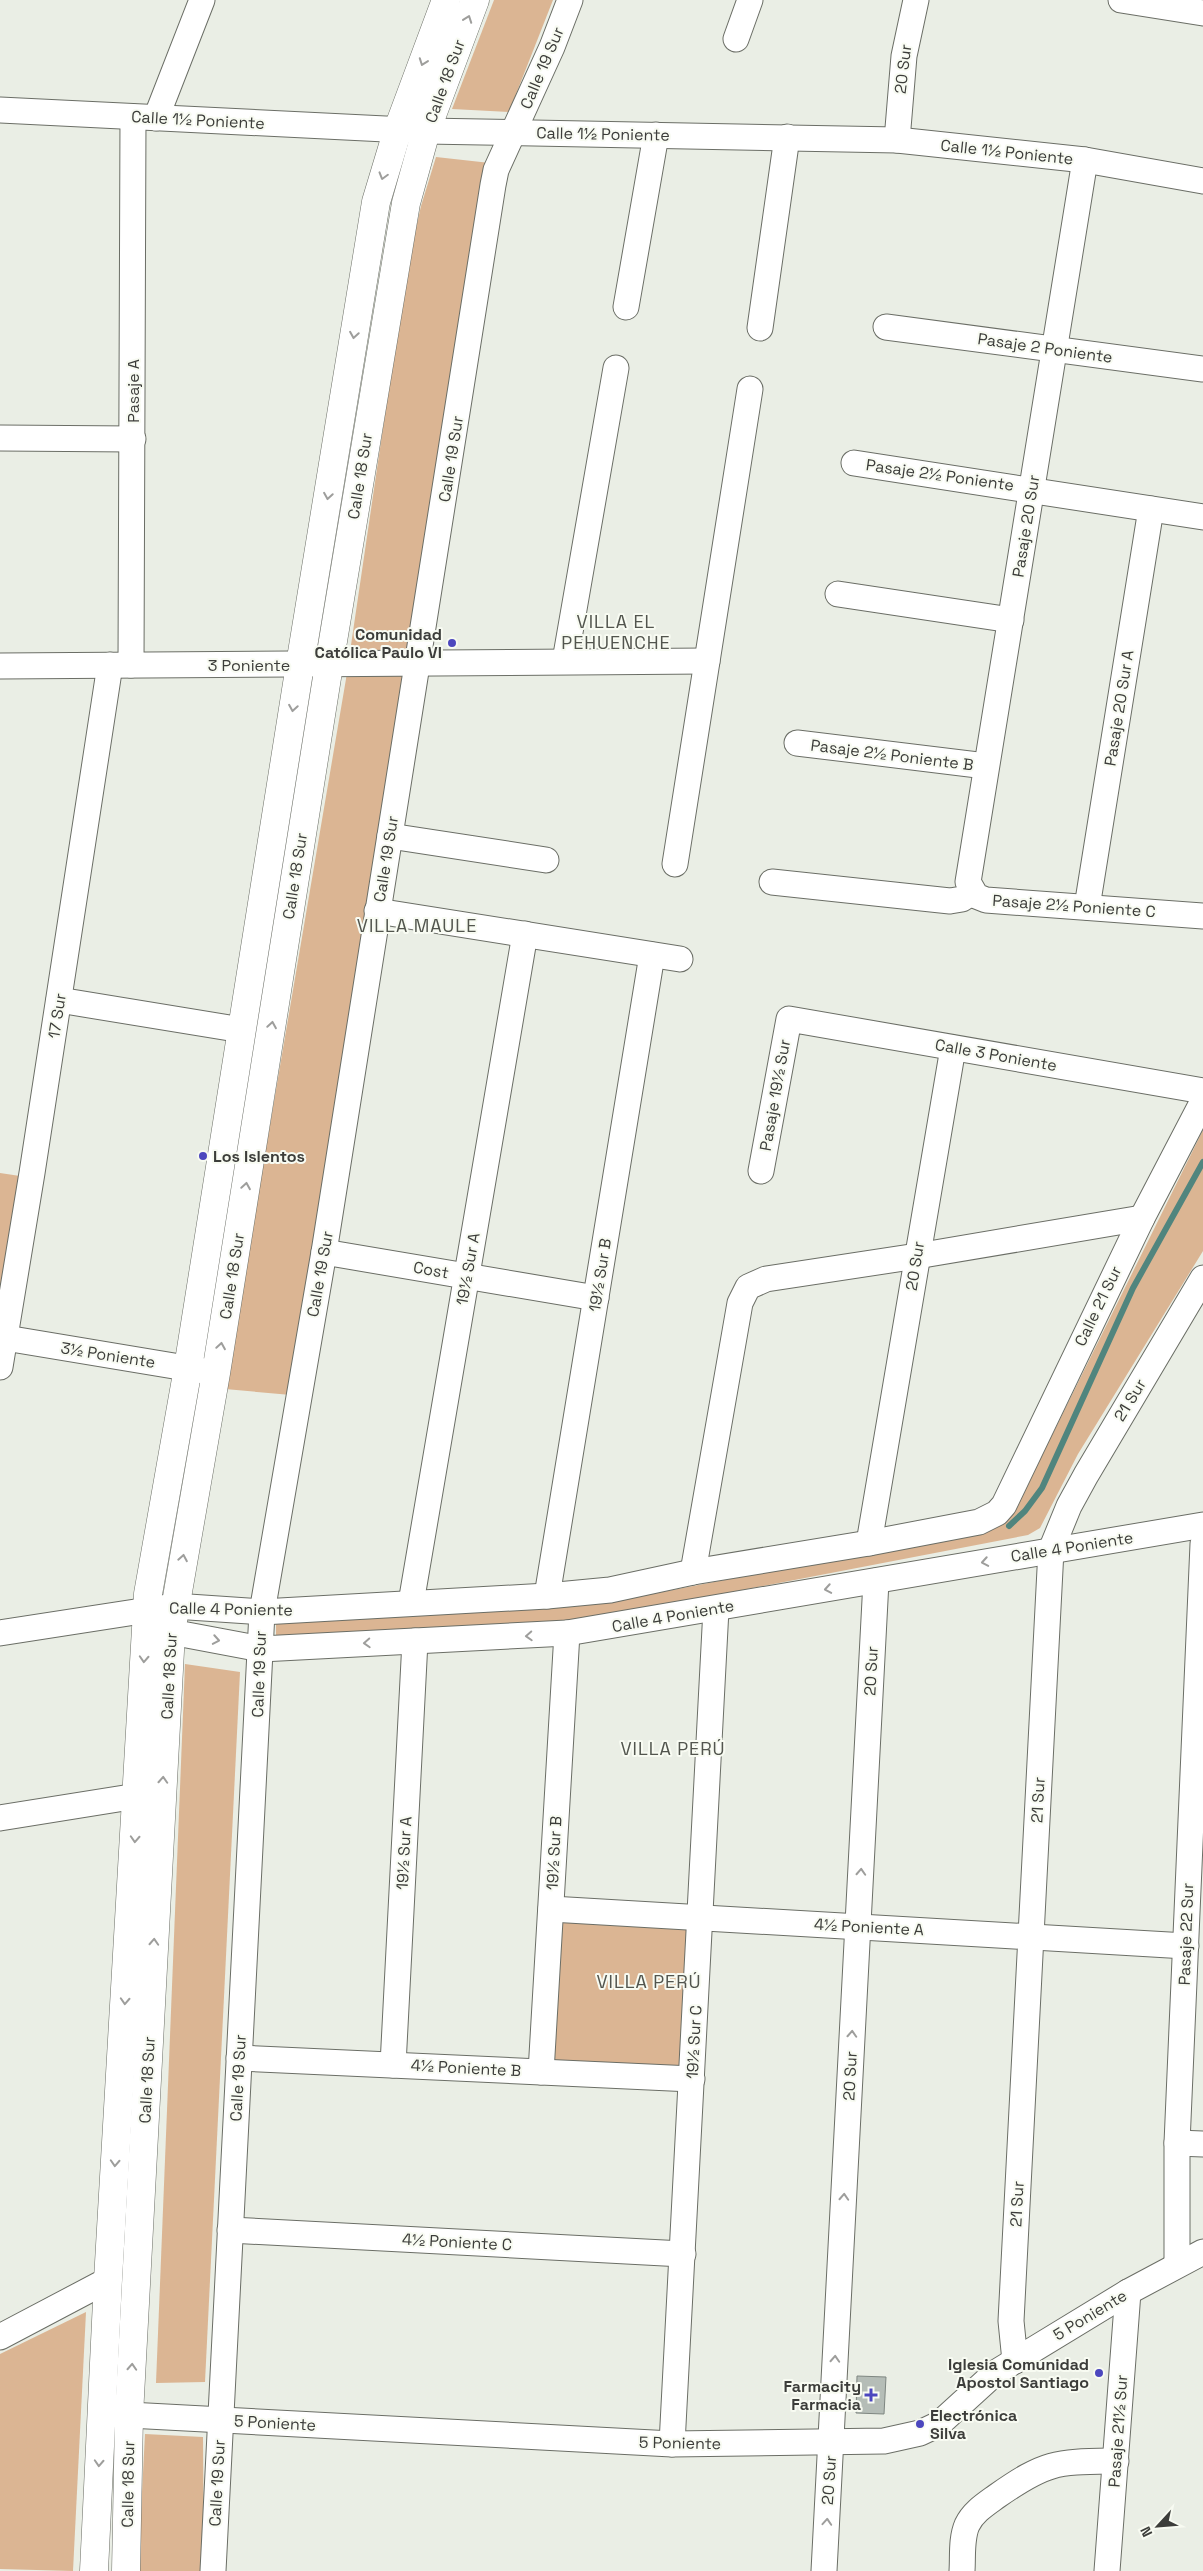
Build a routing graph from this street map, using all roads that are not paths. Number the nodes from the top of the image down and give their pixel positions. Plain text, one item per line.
1 (202, 0) edge
2 (446, 0) edge
3 (475, 0) edge
4 (570, 0) edge
5 (750, 0) edge
6 (916, 0) edge
7 (1121, 0) edge
8 (1203, 13) edge
9 (736, 39) dead end
10 (0, 110) edge
11 (145, 117) junction
12 (398, 129) junction
13 (426, 131) junction
14 (514, 132) junction
15 (656, 135) junction
16 (787, 137) junction
17 (897, 140) junction
18 (1085, 160) junction
19 (1203, 181) edge
20 (626, 307) dead end
21 (886, 327) dead end
22 (760, 328) dead end
23 (1053, 349) junction
24 (616, 368) dead end
25 (1203, 369) edge
26 (750, 389) dead end
27 (0, 438) edge
28 (133, 439) junction
29 (854, 463) dead end
30 (1032, 489) junction
31 (1151, 509) junction
32 (1203, 517) edge
33 (838, 594) dead end
34 (1011, 620) junction
35 (565, 661) junction
36 (707, 661) junction
37 (418, 662) junction
38 (121, 665) junction
39 (300, 665) junction
40 (329, 665) junction
41 (0, 666) edge
42 (797, 743) dead end
43 (986, 766) junction
44 (390, 836) junction
45 (546, 860) dead end
46 (675, 864) dead end
47 (772, 882) dead end
48 (972, 892) junction
49 (1087, 907) junction
50 (377, 911) junction
51 (1203, 916) edge
52 (525, 934) junction
53 (652, 955) junction
54 (680, 959) dead end
55 (59, 1000) junction
56 (789, 1019) joint
57 (242, 1030) junction
58 (953, 1048) junction
59 (1203, 1091) edge
60 (1203, 1101) edge
61 (761, 1171) dead end
62 (1142, 1218) junction
63 (324, 1252) junction
64 (917, 1256) junction
65 (467, 1276) junction
66 (1203, 1278) edge
67 (596, 1298) junction
68 (3, 1338) edge
69 (0, 1368) edge
70 (188, 1368) junction
71 (216, 1373) junction
72 (997, 1513) joint
73 (1203, 1525) edge
74 (869, 1543) junction
75 (1203, 1544) edge
76 (1050, 1550) junction
77 (693, 1572) junction
78 (876, 1581) junction
79 (547, 1596) junction
80 (411, 1603) junction
81 (716, 1609) junction
82 (147, 1610) junction
83 (262, 1612) junction
84 (172, 1619) junction
85 (0, 1633) edge
86 (567, 1634) junction
87 (415, 1641) junction
88 (262, 1648) junction
89 (137, 1796) junction
90 (0, 1818) edge
91 (551, 1909) junction
92 (701, 1917) junction
93 (858, 1926) junction
94 (1030, 1937) junction
95 (1186, 1946) junction
96 (239, 2058) junction
97 (393, 2065) junction
98 (542, 2072) junction
99 (692, 2079) junction
100 (1178, 2143) junction
101 (1203, 2144) edge
102 (230, 2230) junction
103 (1203, 2252) edge
104 (683, 2254) junction
105 (1177, 2264) junction
106 (108, 2280) junction
107 (1128, 2292) junction
108 (0, 2337) edge
109 (1015, 2361) junction
110 (101, 2414) junction
111 (130, 2416) junction
112 (220, 2420) junction
113 (832, 2443) junction
114 (672, 2444) junction
115 (1116, 2461) junction
116 (94, 2571) edge
117 (126, 2571) edge
118 (213, 2571) edge
119 (824, 2571) edge
120 (962, 2571) edge
121 (1107, 2571) edge

1 - 11 street
2 -> 12 main road, Calle 18 Sur
13 -> 3 main road, Calle 18 Sur
4 - 14 street, Calle 19 Sur
5 - 9 street
6 - 17 street, 20 Sur
7 - 8 street
10 - 11 street, Calle 1½ Poniente
11 - 12 street, Calle 1½ Poniente
11 - 28 street, Pasaje A
12 - 13 street, Calle 1½ Poniente
12 -> 39 main road, Calle 18 Sur
13 - 14 street, Calle 1½ Poniente
13 - 40 main road, Calle 18 Sur
14 - 15 street, Calle 1½ Poniente
14 - 37 street, Calle 19 Sur
15 - 16 street, Calle 1½ Poniente
15 - 20 street
16 - 17 street, Calle 1½ Poniente
16 - 22 street
17 - 18 street, Calle 1½ Poniente
18 - 19 street, Calle 1½ Poniente
18 - 23 street, Pasaje 20 Sur
21 - 23 street, Pasaje 2 Poniente
23 - 25 street, Pasaje 2 Poniente
23 - 30 street, Pasaje 20 Sur
24 - 35 street
26 - 36 street
27 - 28 street
28 - 38 street, Pasaje A
29 - 30 street, Pasaje 2½ Poniente
30 - 31 street, Pasaje 2½ Poniente
30 - 34 street, Pasaje 20 Sur
31 - 32 street, Pasaje 2½ Poniente
31 - 49 street, Pasaje 20 Sur A
33 - 34 street
34 - 43 street, Pasaje 20 Sur
35 - 36 street, 3 Poniente
35 - 37 street, 3 Poniente
36 - 46 street
37 - 40 street, 3 Poniente
37 - 44 street, Calle 19 Sur
38 - 39 street, 3 Poniente
38 - 41 street, 3 Poniente
38 - 55 street, 17 Sur
39 - 40 street, 3 Poniente
39 -> 57 main road, Calle 18 Sur
71 -> 40 main road, Calle 18 Sur
42 - 43 street, Pasaje 2½ Poniente B
43 - 48 street, Pasaje 20 Sur
44 - 45 street
44 - 50 street, Calle 19 Sur
47 - 48 street, Pasaje 2½ Poniente C
48 - 49 street, Pasaje 2½ Poniente C
49 - 51 street, Pasaje 2½ Poniente C
50 - 52 street
50 - 63 street, Calle 19 Sur
52 - 53 street
52 - 65 street, 19½ Sur A
53 - 54 street
53 - 67 street, 19½ Sur B
55 - 57 street
55 - 68 street, 17 Sur
56 - 58 street, Calle 3 Poniente
56 - 61 street, Pasaje 19½ Sur
57 - 70 main road, Calle 18 Sur
58 - 59 street, Calle 3 Poniente
58 - 64 street, 20 Sur
60 - 62 street, Calle 21 Sur
62 - 64 street
62 - 72 street, Calle 21 Sur
63 - 65 street, Cost
63 - 83 street, Calle 19 Sur
64 - 74 street, 20 Sur
64 - 77 street
65 - 67 street, Cost
65 - 80 street, 19½ Sur A
66 - 76 street, 21 Sur
67 - 79 street, 19½ Sur B
68 - 69 street, 17 Sur
68 - 70 street, 3½ Poniente
70 - 71 street, 3½ Poniente
70 - 82 main road, Calle 18 Sur
84 -> 71 main road, Calle 18 Sur
72 - 74 street, Calle 4 Poniente
73 - 76 street, Calle 4 Poniente
74 - 77 street, Calle 4 Poniente
75 - 95 street, Pasaje 22 Sur
76 -> 78 street, Calle 4 Poniente
76 - 94 street, 21 Sur
77 - 79 street, Calle 4 Poniente
78 -> 81 street, Calle 4 Poniente
93 -> 78 street, 20 Sur
79 - 80 street, Calle 4 Poniente
80 - 83 street, Calle 4 Poniente
81 - 86 street, Calle 4 Poniente
81 - 92 street, 19½ Sur C
82 - 84 street, Calle 4 Poniente
82 - 85 street, Calle 4 Poniente
82 -> 89 main road, Calle 18 Sur
83 - 84 street, Calle 4 Poniente
83 - 88 street, Calle 19 Sur
84 -> 88 street, Calle 4 Poniente
111 -> 84 main road, Calle 18 Sur
86 -> 87 street, Calle 4 Poniente
86 - 91 street, 19½ Sur B
87 -> 88 street, Calle 4 Poniente
87 - 97 street, 19½ Sur A
88 - 96 street, Calle 19 Sur
89 - 90 street
89 -> 106 main road, Calle 18 Sur
91 - 92 street, 4½ Poniente A
91 - 98 street, 19½ Sur B
92 - 93 street, 4½ Poniente A
92 - 99 street, 19½ Sur C
93 - 94 street, 4½ Poniente A
113 -> 93 street, 20 Sur
94 - 95 street, 4½ Poniente A
94 - 109 street, 21 Sur
95 - 100 street, Pasaje 22 Sur
96 - 97 street, 4½ Poniente B
96 - 102 street, Calle 19 Sur
97 - 98 street, 4½ Poniente B
98 - 99 street, 4½ Poniente B
99 - 104 street, 19½ Sur C
100 - 101 street
100 - 105 street, Pasaje 22 Sur
102 - 104 street, 4½ Poniente C
102 - 112 street, Calle 19 Sur
103 - 105 street, 5 Poniente
104 - 114 street, 19½ Sur C
105 - 107 street, 5 Poniente
106 - 108 street
106 - 110 main road, Calle 18 Sur
107 - 109 street, 5 Poniente
107 - 115 street, Pasaje 21½ Sur
109 - 113 street, 5 Poniente
110 - 111 street, 5 Poniente
110 -> 116 main road, Calle 18 Sur
111 - 112 street, 5 Poniente
111 - 117 main road, Calle 18 Sur
112 - 114 street, 5 Poniente
112 - 118 street, Calle 19 Sur
113 - 114 street, 5 Poniente
119 -> 113 street, 20 Sur
115 - 120 street
115 - 121 street, Pasaje 21½ Sur

